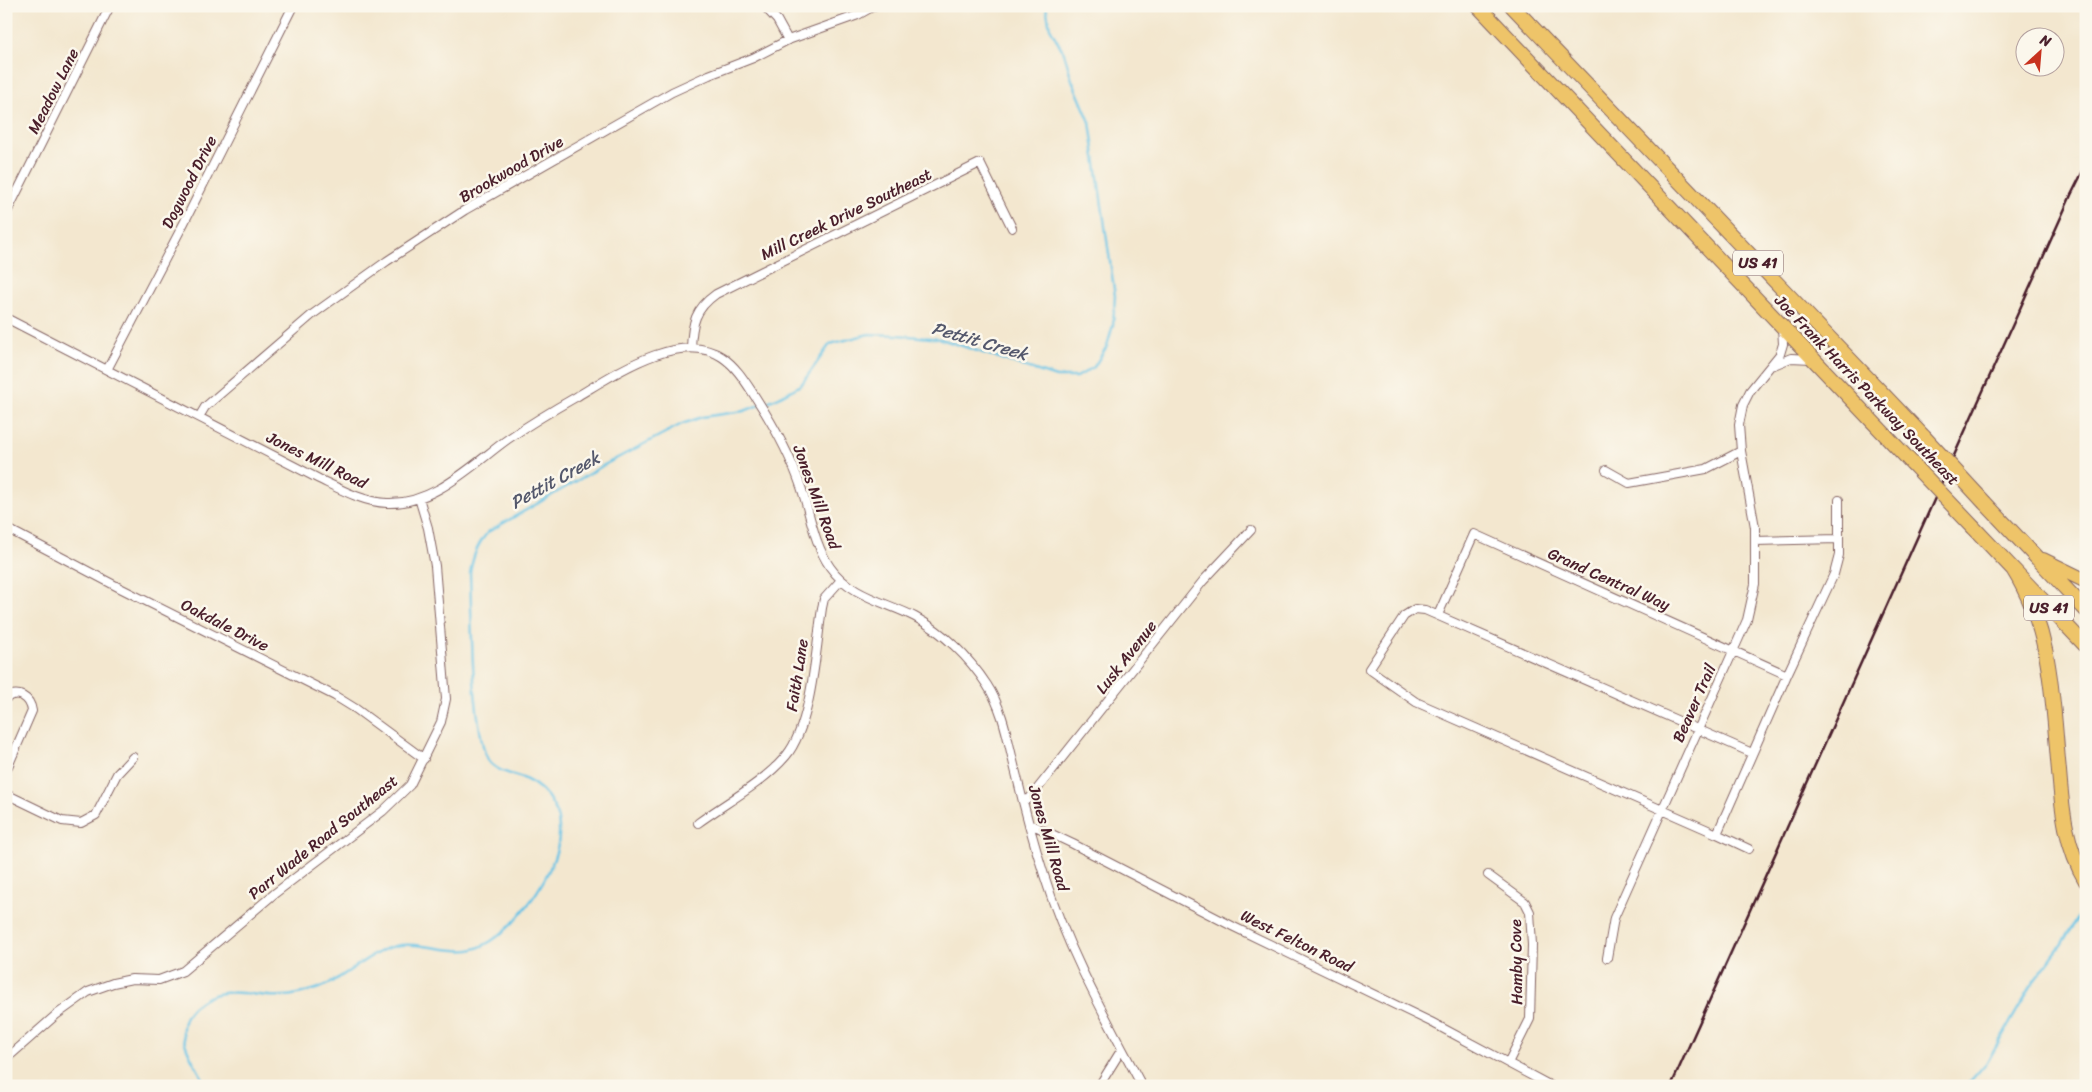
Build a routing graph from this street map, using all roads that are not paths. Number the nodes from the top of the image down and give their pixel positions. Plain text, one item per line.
1 (110, 6) edge
2 (293, 6) edge
3 (764, 6) edge
4 (874, 6) edge
5 (1478, 6) edge
6 (1512, 6) edge
7 (788, 40) junction
8 (6, 214) edge
9 (1012, 228) dead end
10 (6, 318) edge
11 (1782, 325) junction
12 (691, 348) junction
13 (1814, 360) junction
14 (1772, 366) junction
15 (107, 370) junction
16 (199, 417) junction
17 (1740, 451) junction
18 (1606, 470) dead end
19 (419, 498) junction
20 (1839, 500) dead end
21 (6, 528) edge
22 (1251, 530) dead end
23 (1839, 539) junction
24 (1755, 541) junction
25 (2030, 551) junction
26 (2013, 569) junction
27 (841, 580) junction
28 (2086, 581) edge
29 (2086, 610) edge
30 (1438, 615) junction
31 (2086, 646) edge
32 (1733, 650) junction
33 (1786, 675) junction
34 (6, 698) edge
35 (1697, 729) junction
36 (1752, 753) junction
37 (133, 757) dead end
38 (424, 759) junction
39 (6, 771) edge
40 (6, 794) edge
41 (1023, 801) junction
42 (1661, 811) junction
43 (698, 823) dead end
44 (1029, 825) junction
45 (1717, 834) junction
46 (1749, 849) dead end
47 (1488, 875) dead end
48 (2086, 882) edge
49 (1607, 958) dead end
50 (1122, 1049) junction
51 (6, 1059) edge
52 (1508, 1063) junction
53 (1099, 1086) edge
54 (1142, 1086) edge
55 (1550, 1086) edge

1 - 8 street, Meadow Lane
2 - 15 street, Dogwood Drive
3 - 7 street
4 - 7 street, Brookwood Drive
5 - 11 highway, Joe Frank Harris Parkway Southeast / US 41
6 - 25 highway, Joe Frank Harris Parkway Southeast / US 41, bridge
7 - 16 street, Brookwood Drive
9 - 12 street, Mill Creek Drive Southeast
10 - 15 street, Jones Mill Road
11 - 13 highway, Joe Frank Harris Parkway Southeast / US 41
11 - 14 street, Beaver Trail
12 - 19 street, Jones Mill Road
12 - 27 street, Jones Mill Road
13 - 14 street, Beaver Trail
13 - 26 highway, Joe Frank Harris Parkway Southeast / US 41, bridge
14 - 17 street, Beaver Trail
15 - 16 street, Jones Mill Road
16 - 19 street, Jones Mill Road
17 - 18 street
17 - 24 street, Beaver Trail
19 - 38 street, Parr Wade Road Southeast
20 - 23 street
21 - 38 street, Oakdale Drive
22 - 41 street, Lusk Avenue
23 - 24 street
23 - 33 street
24 - 32 street, Beaver Trail
25 - 28 highway
25 - 29 highway, Joe Frank Harris Parkway Southeast / US 41
26 - 31 highway, Joe Frank Harris Parkway Southeast / US 41
26 - 48 highway
27 - 41 street, Jones Mill Road
27 - 43 street, Faith Lane
30 - 32 street, Grand Central Way
30 - 35 street
30 - 42 street
32 - 33 street, Grand Central Way
32 - 35 street, Beaver Trail
33 - 36 street
34 - 39 street
35 - 36 street
35 - 42 street, Beaver Trail
36 - 45 street
37 - 40 street
38 - 51 street, Parr Wade Road Southeast
41 - 44 street, Jones Mill Road
42 - 45 street
42 - 49 street, Beaver Trail
44 - 50 street, Jones Mill Road
44 - 52 street, West Felton Road
45 - 46 street
47 - 52 street, Hamby Cove
50 - 53 street
50 - 54 street, Jones Mill Road
52 - 55 street, West Felton Road

